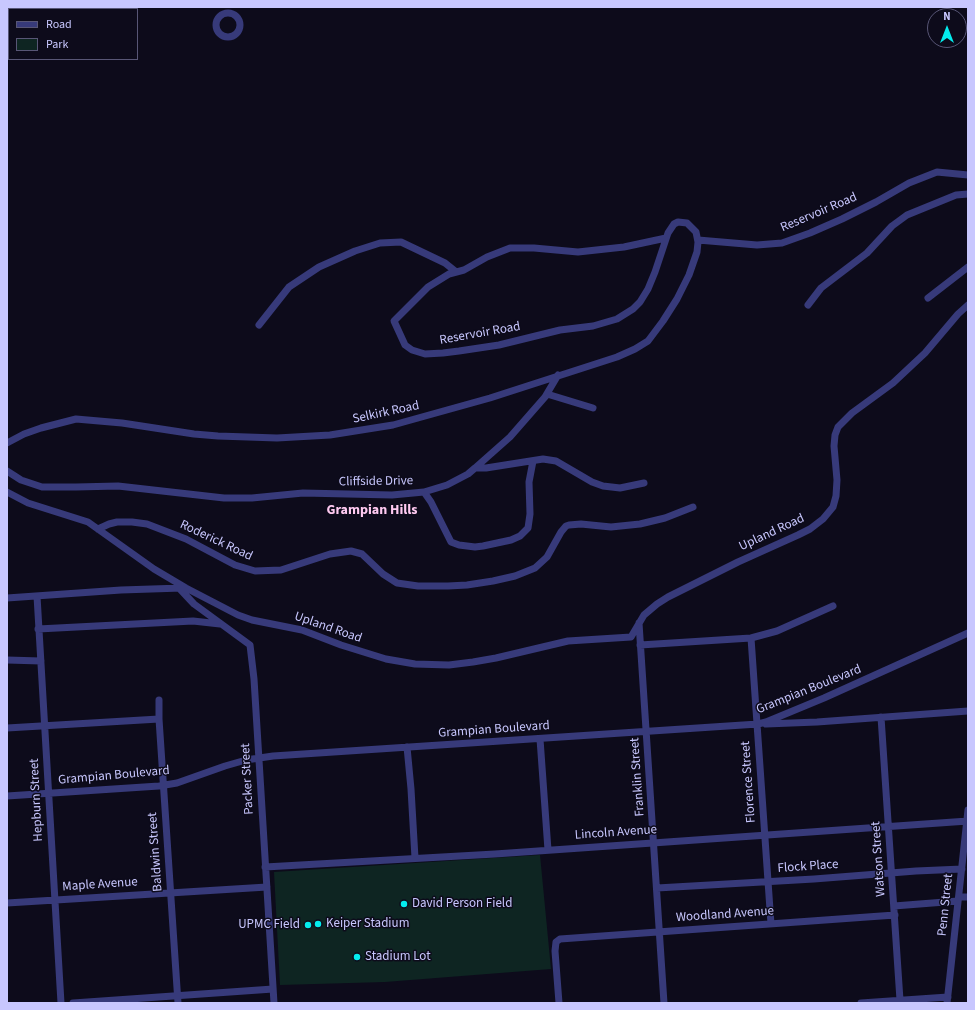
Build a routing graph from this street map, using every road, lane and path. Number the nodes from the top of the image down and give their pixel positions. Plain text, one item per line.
1 (968, 175) edge
2 (968, 194) edge
3 (666, 238) junction
4 (698, 240) junction
5 (968, 268) edge
6 (455, 271) junction
7 (928, 298) dead end
8 (808, 305) dead end
9 (968, 305) edge
10 (259, 325) dead end
11 (558, 375) junction
12 (547, 394) junction
13 (593, 408) dead end
14 (7, 443) edge
15 (532, 460) junction
16 (475, 468) junction
17 (7, 472) edge
18 (644, 483) dead end
19 (7, 492) edge
20 (424, 492) junction
21 (693, 507) dead end
22 (98, 528) junction
23 (182, 588) junction
24 (37, 596) junction
25 (7, 598) edge
26 (833, 606) dead end
27 (639, 622) junction
28 (222, 624) junction
29 (38, 629) junction
30 (968, 633) edge
31 (751, 638) junction
32 (640, 645) junction
33 (7, 660) edge
34 (41, 661) junction
35 (159, 700) dead end
36 (968, 711) edge
37 (881, 717) junction
38 (159, 719) junction
39 (758, 724) junction
40 (44, 726) junction
41 (7, 728) edge
42 (647, 732) junction
43 (540, 739) junction
44 (407, 747) junction
45 (258, 758) junction
46 (164, 785) junction
47 (49, 793) junction
48 (7, 796) edge
49 (968, 810) edge
50 (967, 822) edge
51 (889, 827) junction
52 (765, 835) junction
53 (654, 842) junction
54 (548, 850) junction
55 (415, 858) junction
56 (964, 864) edge
57 (265, 867) junction
58 (891, 873) junction
59 (768, 882) junction
60 (267, 887) junction
61 (657, 888) junction
62 (171, 893) junction
63 (968, 897) edge
64 (958, 899) junction
65 (55, 900) junction
66 (7, 903) edge
67 (894, 906) junction
68 (895, 915) junction
69 (771, 924) junction
70 (659, 931) junction
71 (272, 989) junction
72 (178, 999) edge
73 (900, 1000) junction
74 (947, 1000) edge
75 (61, 1003) edge
76 (73, 1003) edge
77 (274, 1003) edge
78 (559, 1003) edge
79 (664, 1003) edge
80 (861, 1003) edge

1 - 4 street, Reservoir Road
2 - 8 street
3 - 4 street, Reservoir Road
3 - 6 street, Reservoir Road
3 - 6 street, Reservoir Road
4 - 11 street, Selkirk Road
5 - 7 street
6 - 10 street
9 - 27 street, Upland Road
11 - 12 street
11 - 14 street, Selkirk Road
12 - 13 street
12 - 16 street
15 - 16 street
15 - 18 street
15 - 20 street, Cliffside Drive
16 - 20 street
17 - 20 street, Cliffside Drive
19 - 22 street, Upland Road
21 - 22 street, Roderick Road
22 - 23 street, Upland Road
23 - 24 street
23 - 27 street, Upland Road
23 - 28 street, Packer Street
24 - 25 street
24 - 29 street, Hepburn Street
26 - 31 street
27 - 32 street
28 - 29 street
28 - 45 street, Packer Street
29 - 34 street, Hepburn Street
30 - 39 street, Grampian Boulevard
31 - 32 street
31 - 39 street, Florence Street
32 - 42 street, Franklin Street
33 - 34 street
34 - 40 street, Hepburn Street
35 - 38 street, Baldwin Street
36 - 37 street
37 - 39 street
37 - 51 street, Watson Street
38 - 40 street
38 - 46 street, Baldwin Street
39 - 42 street, Grampian Boulevard
39 - 52 street, Florence Street
40 - 41 street
40 - 47 street, Hepburn Street
42 - 43 street, Grampian Boulevard
42 - 53 street, Franklin Street
43 - 44 street, Grampian Boulevard
43 - 54 street
44 - 45 street, Grampian Boulevard
44 - 55 street
45 - 46 street, Grampian Boulevard
45 - 57 street, Packer Street
46 - 47 street, Grampian Boulevard
46 - 62 street, Baldwin Street
47 - 48 street, Grampian Boulevard
47 - 65 street, Hepburn Street
49 - 50 street, Penn Street
50 - 51 street, Lincoln Avenue
50 - 56 street, Penn Street
51 - 52 street, Lincoln Avenue
51 - 58 street, Watson Street
52 - 53 street, Lincoln Avenue
52 - 59 street, Florence Street
53 - 54 street, Lincoln Avenue
53 - 61 street, Franklin Street
54 - 55 street, Lincoln Avenue
55 - 57 street, Lincoln Avenue
56 - 58 street, Flock Place
56 - 64 street, Penn Street
57 - 60 street, Packer Street
58 - 59 street, Flock Place
58 - 67 street, Watson Street
59 - 61 street, Flock Place
59 - 69 street, Florence Street
60 - 62 street, Maple Avenue
60 - 71 street, Packer Street
61 - 70 street, Franklin Street
62 - 65 street, Maple Avenue
62 - 72 street, Baldwin Street
63 - 64 street
64 - 67 street
64 - 74 street, Penn Street
65 - 66 street, Maple Avenue
65 - 75 street, Hepburn Street
67 - 68 street, Watson Street
68 - 69 street, Woodland Avenue
68 - 73 street, Watson Street
69 - 70 street, Woodland Avenue
70 - 78 street, Woodland Avenue
70 - 79 street, Franklin Street
71 - 72 street
71 - 77 street, Packer Street
72 - 76 street
73 - 74 street
73 - 80 street

